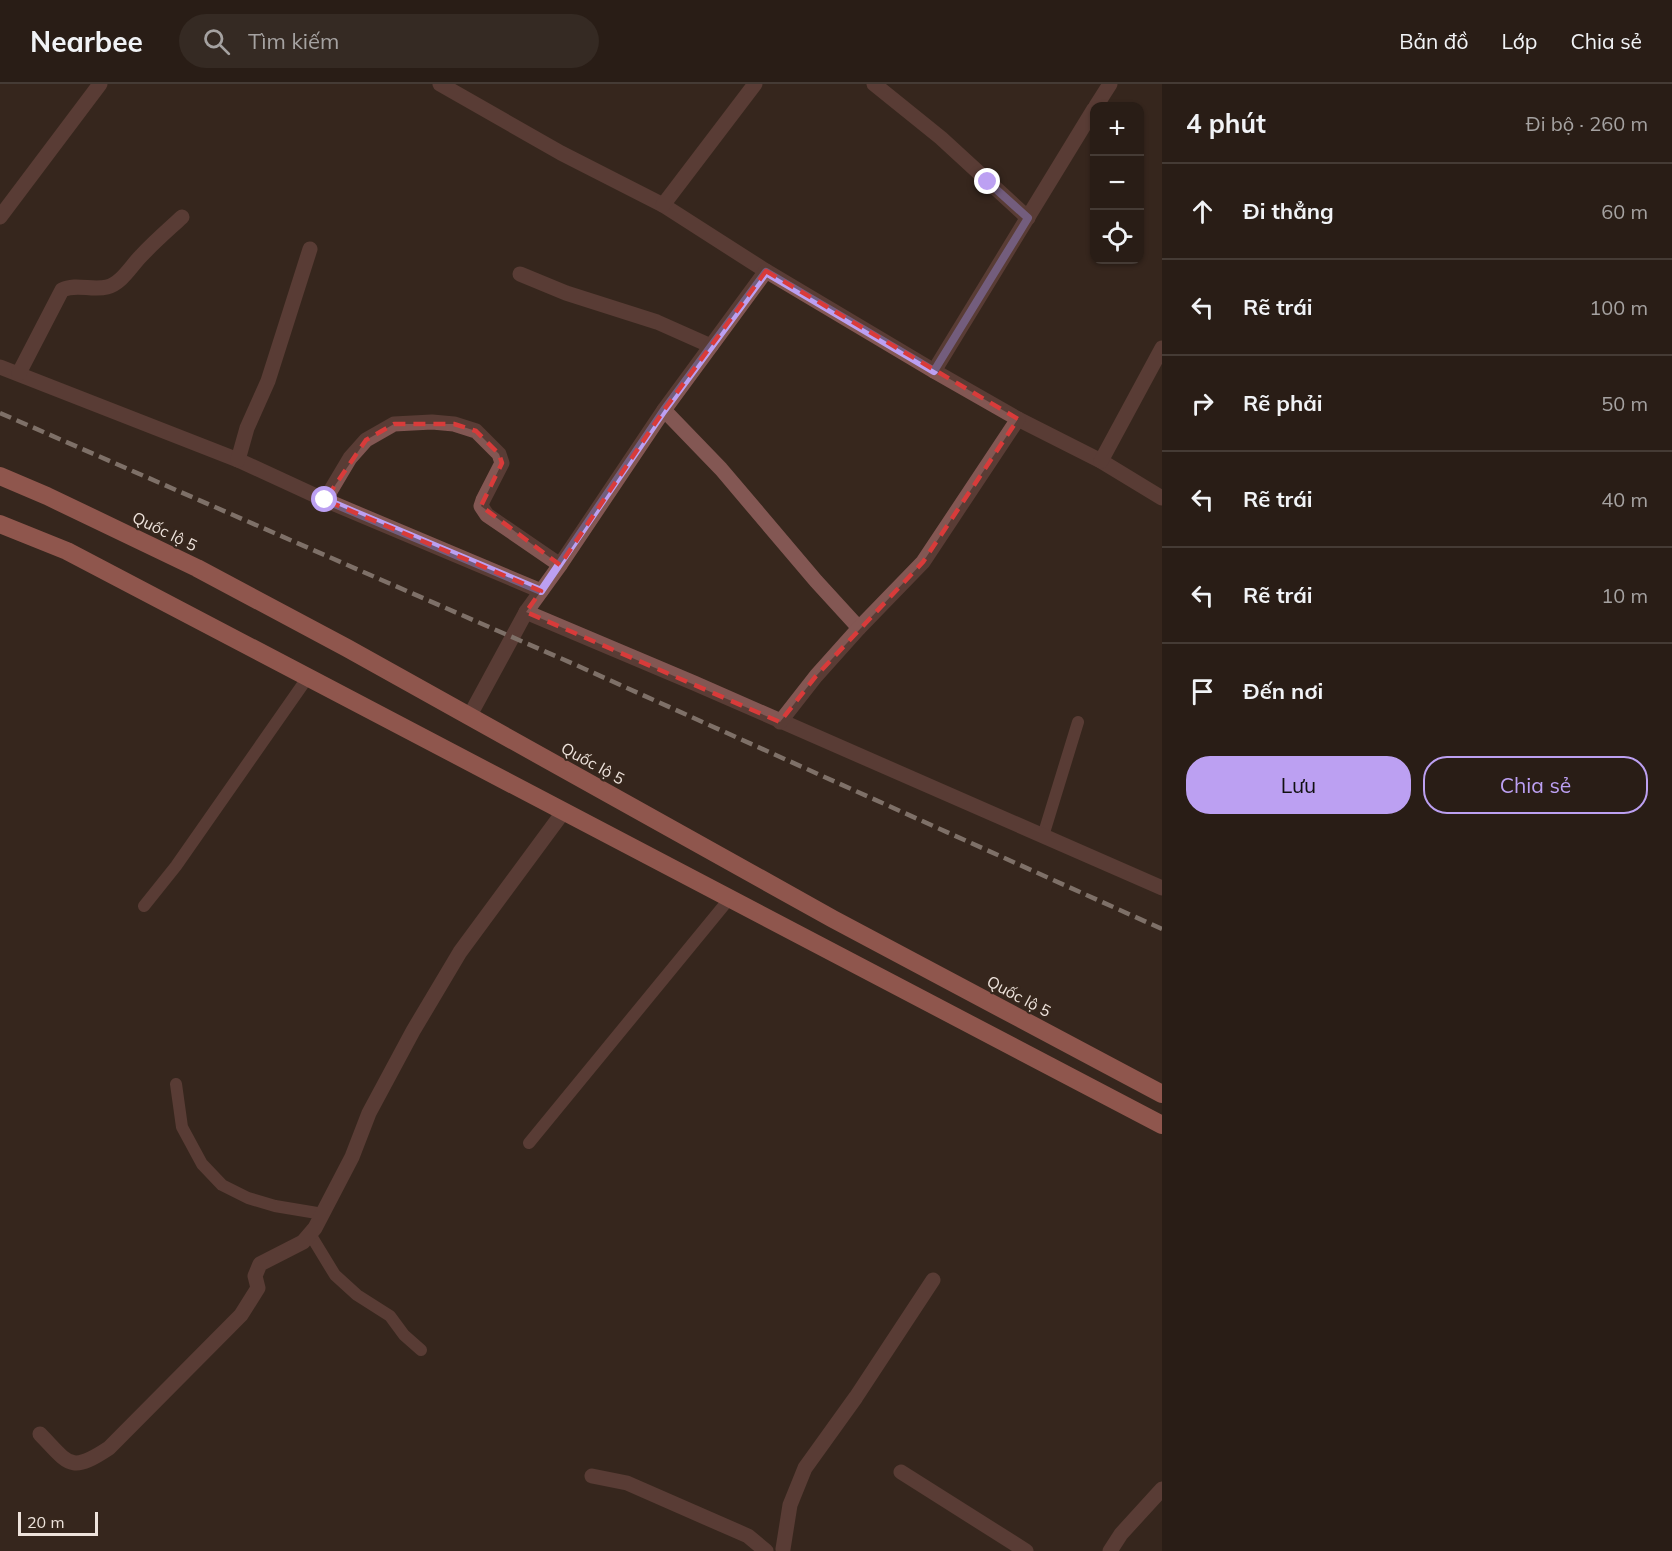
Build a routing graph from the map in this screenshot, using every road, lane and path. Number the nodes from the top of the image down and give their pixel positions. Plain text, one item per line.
1 (100, 84) edge
2 (440, 84) edge
3 (755, 84) edge
4 (874, 84) edge
5 (1110, 84) edge
6 (1099, 102) edge
7 (1090, 116) edge
8 (663, 205) junction
9 (0, 217) edge
10 (182, 217) dead end
11 (1028, 218) junction
12 (310, 249) dead end
13 (766, 272) junction
14 (520, 274) dead end
15 (711, 345) junction
16 (1162, 348) edge
17 (0, 367) edge
18 (934, 371) junction
19 (19, 373) junction
20 (664, 410) junction
21 (1018, 419) junction
22 (238, 460) junction
23 (1101, 461) junction
24 (0, 476) edge
25 (1162, 498) edge
26 (325, 500) junction
27 (0, 524) edge
28 (560, 566) junction
29 (541, 591) junction
30 (526, 612) junction
31 (859, 628) junction
32 (308, 677) junction
33 (469, 717) junction
34 (780, 722) junction
35 (1078, 722) dead end
36 (564, 811) junction
37 (1043, 836) junction
38 (1162, 888) edge
39 (730, 898) junction
40 (144, 906) dead end
41 (176, 1084) dead end
42 (1162, 1094) edge
43 (1162, 1125) edge
44 (529, 1143) dead end
45 (323, 1214) junction
46 (310, 1233) junction
47 (933, 1280) dead end
48 (421, 1350) dead end
49 (40, 1434) dead end
50 (901, 1472) dead end
51 (592, 1476) dead end
52 (1162, 1489) edge
53 (783, 1550) edge
54 (765, 1551) edge
55 (1026, 1551) edge
56 (1110, 1551) edge

1 - 9 street
2 - 8 street
3 - 8 street
4 - 11 street
5 - 6 street
7 - 11 street
8 - 13 street
10 - 19 street
11 - 18 street
12 - 22 street
13 - 15 street
13 - 18 street
14 - 15 street
15 - 20 street
16 - 23 street
17 - 19 street
18 - 21 street
19 - 22 street
20 - 28 street
20 - 31 street
21 - 23 street
21 - 31 street
22 - 26 street
23 - 25 street
24 - 33 highway, Quốc lộ 5
26 - 28 street
26 - 29 street
27 - 32 highway
28 - 29 street
29 - 30 street
30 - 33 street
30 - 34 street
31 - 34 street
32 - 36 highway
32 - 40 lane
33 - 42 highway, Quốc lộ 5
34 - 37 street
35 - 37 lane
36 - 39 highway
36 - 45 street
37 - 38 street
39 - 43 highway
39 - 44 lane
41 - 45 lane
45 - 46 street
46 - 48 lane
46 - 49 street
47 - 53 street
50 - 55 street
51 - 54 street
52 - 56 street

